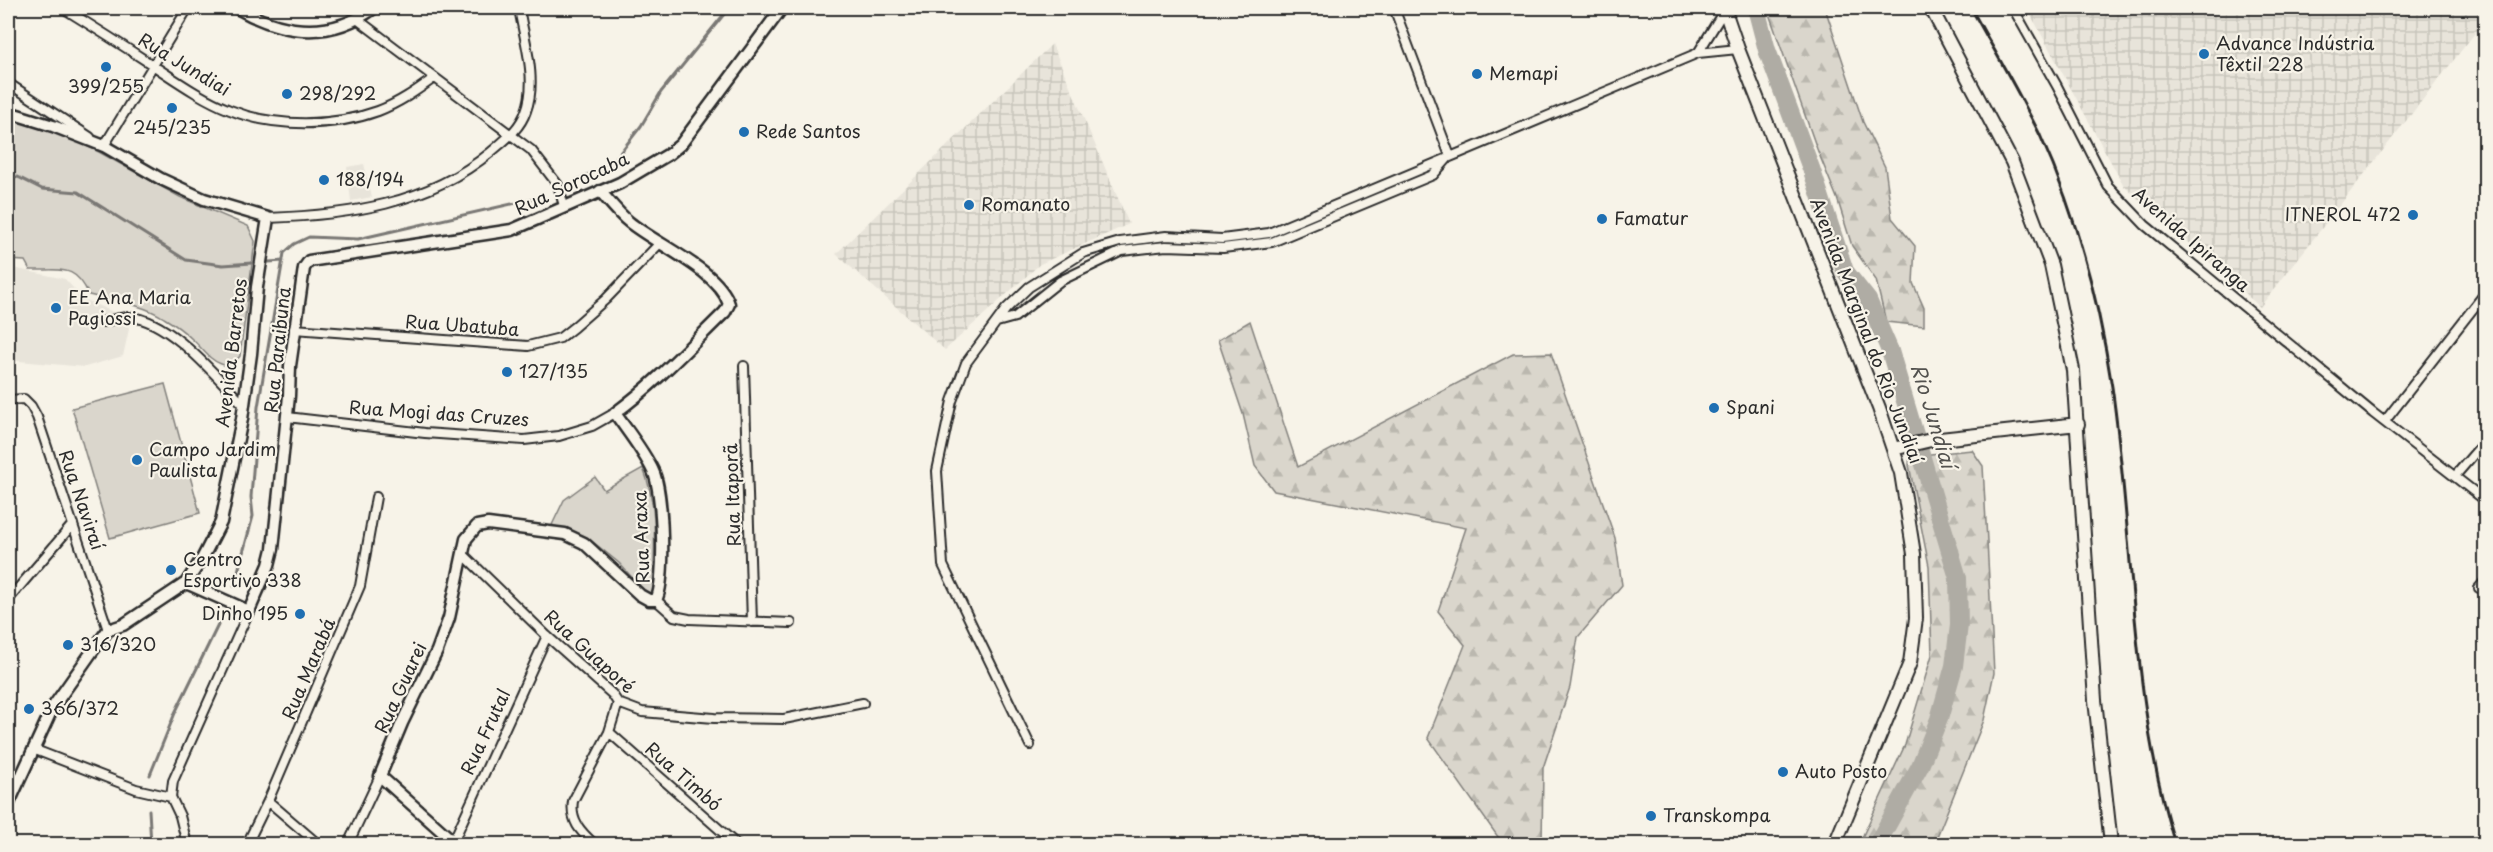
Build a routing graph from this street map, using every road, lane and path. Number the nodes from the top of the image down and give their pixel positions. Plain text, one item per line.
1 (63, 8) edge
2 (188, 8) edge
3 (237, 8) edge
4 (374, 8) edge
5 (519, 8) edge
6 (783, 8) edge
7 (1394, 8) edge
8 (1725, 8) edge
9 (1931, 8) edge
10 (2013, 8) edge
11 (357, 19) junction
12 (1738, 50) junction
13 (1698, 53) junction
14 (154, 66) junction
15 (434, 78) junction
16 (8, 83) edge
17 (8, 112) edge
18 (512, 134) junction
19 (104, 146) junction
20 (1450, 156) junction
21 (600, 191) junction
22 (564, 206) junction
23 (268, 218) junction
24 (660, 243) junction
25 (304, 268) joint
26 (2486, 292) edge
27 (102, 322) dead end
28 (996, 322) junction
29 (294, 329) junction
30 (744, 366) dead end
31 (8, 400) edge
32 (244, 405) junction
33 (615, 413) junction
34 (287, 417) junction
35 (2385, 421) junction
36 (2078, 424) junction
37 (2486, 440) edge
38 (1898, 447) junction
39 (2455, 476) junction
40 (376, 498) dead end
41 (2486, 501) edge
42 (73, 524) junction
43 (462, 554) junction
44 (2486, 580) edge
45 (186, 583) junction
46 (2479, 588) dead end
47 (8, 600) edge
48 (656, 600) junction
49 (249, 611) junction
50 (752, 622) junction
51 (791, 623) dead end
52 (108, 630) junction
53 (547, 636) junction
54 (618, 703) junction
55 (862, 703) dead end
56 (609, 732) junction
57 (1030, 745) dead end
58 (33, 749) junction
59 (380, 776) junction
60 (171, 797) junction
61 (268, 801) junction
62 (8, 805) edge
63 (454, 843) edge
64 (187, 844) edge
65 (247, 844) edge
66 (318, 844) edge
67 (348, 844) edge
68 (594, 844) edge
69 (736, 844) edge
70 (1834, 844) edge
71 (2111, 844) edge

1 - 14 street, Rua Jundiai
2 - 14 street
3 - 11 street
4 - 11 street
5 - 18 street
6 - 21 street, Rua Sorocaba
7 - 20 street
8 - 12 main road, Avenida Marginal do Rio Jundiaí
8 - 13 street
9 - 36 main road
10 - 35 street, Avenida Ipiranga
11 - 15 street
12 - 13 street
12 - 38 main road, Avenida Marginal do Rio Jundiaí
13 - 20 street
14 - 15 street, Rua Jundiai
14 - 19 street
15 - 18 street
16 - 19 street
17 - 19 street
18 - 22 street
18 - 23 street
19 - 23 street
20 - 28 street
20 - 28 street
21 - 22 street, Rua Sorocaba
21 - 24 street
22 - 25 street, Rua Sorocaba
23 - 32 street, Avenida Barretos
24 - 29 street, Rua Ubatuba
24 - 33 street, Rua Mogi das Cruzes
25 - 29 street, Rua Paraibuna
26 - 35 street
27 - 32 street
28 - 57 street
29 - 34 street, Rua Paraibuna
30 - 50 street, Rua Itaporã
31 - 42 street, Rua Naviraí
32 - 45 street, Avenida Barretos
33 - 34 street, Rua Mogi das Cruzes
33 - 48 street, Rua Araxa
34 - 49 street, Rua Paraibuna
35 - 39 street, Avenida Ipiranga
36 - 38 main road
36 - 71 main road
37 - 39 street
38 - 70 main road, Avenida Marginal do Rio Jundiaí
39 - 41 street, Avenida Ipiranga
40 - 61 street, Rua Marabá
42 - 47 street
42 - 52 street, Rua Naviraí
43 - 48 street, Rua Guarei
43 - 53 street, Rua Guaporé
43 - 59 street, Rua Guarei
44 - 46 street
45 - 49 street
45 - 52 street, Avenida Barretos
48 - 50 street
49 - 60 street
50 - 51 street
52 - 58 street, Avenida Barretos
53 - 54 street, Rua Guaporé
53 - 63 street, Rua Frutal
54 - 55 street, Rua Guaporé
54 - 56 street
56 - 68 street
56 - 69 street, Rua Timbó
58 - 60 street
58 - 62 street, Avenida Barretos
59 - 63 street
59 - 67 street, Rua Guarei
60 - 64 street
61 - 65 street, Rua Marabá
61 - 66 street

